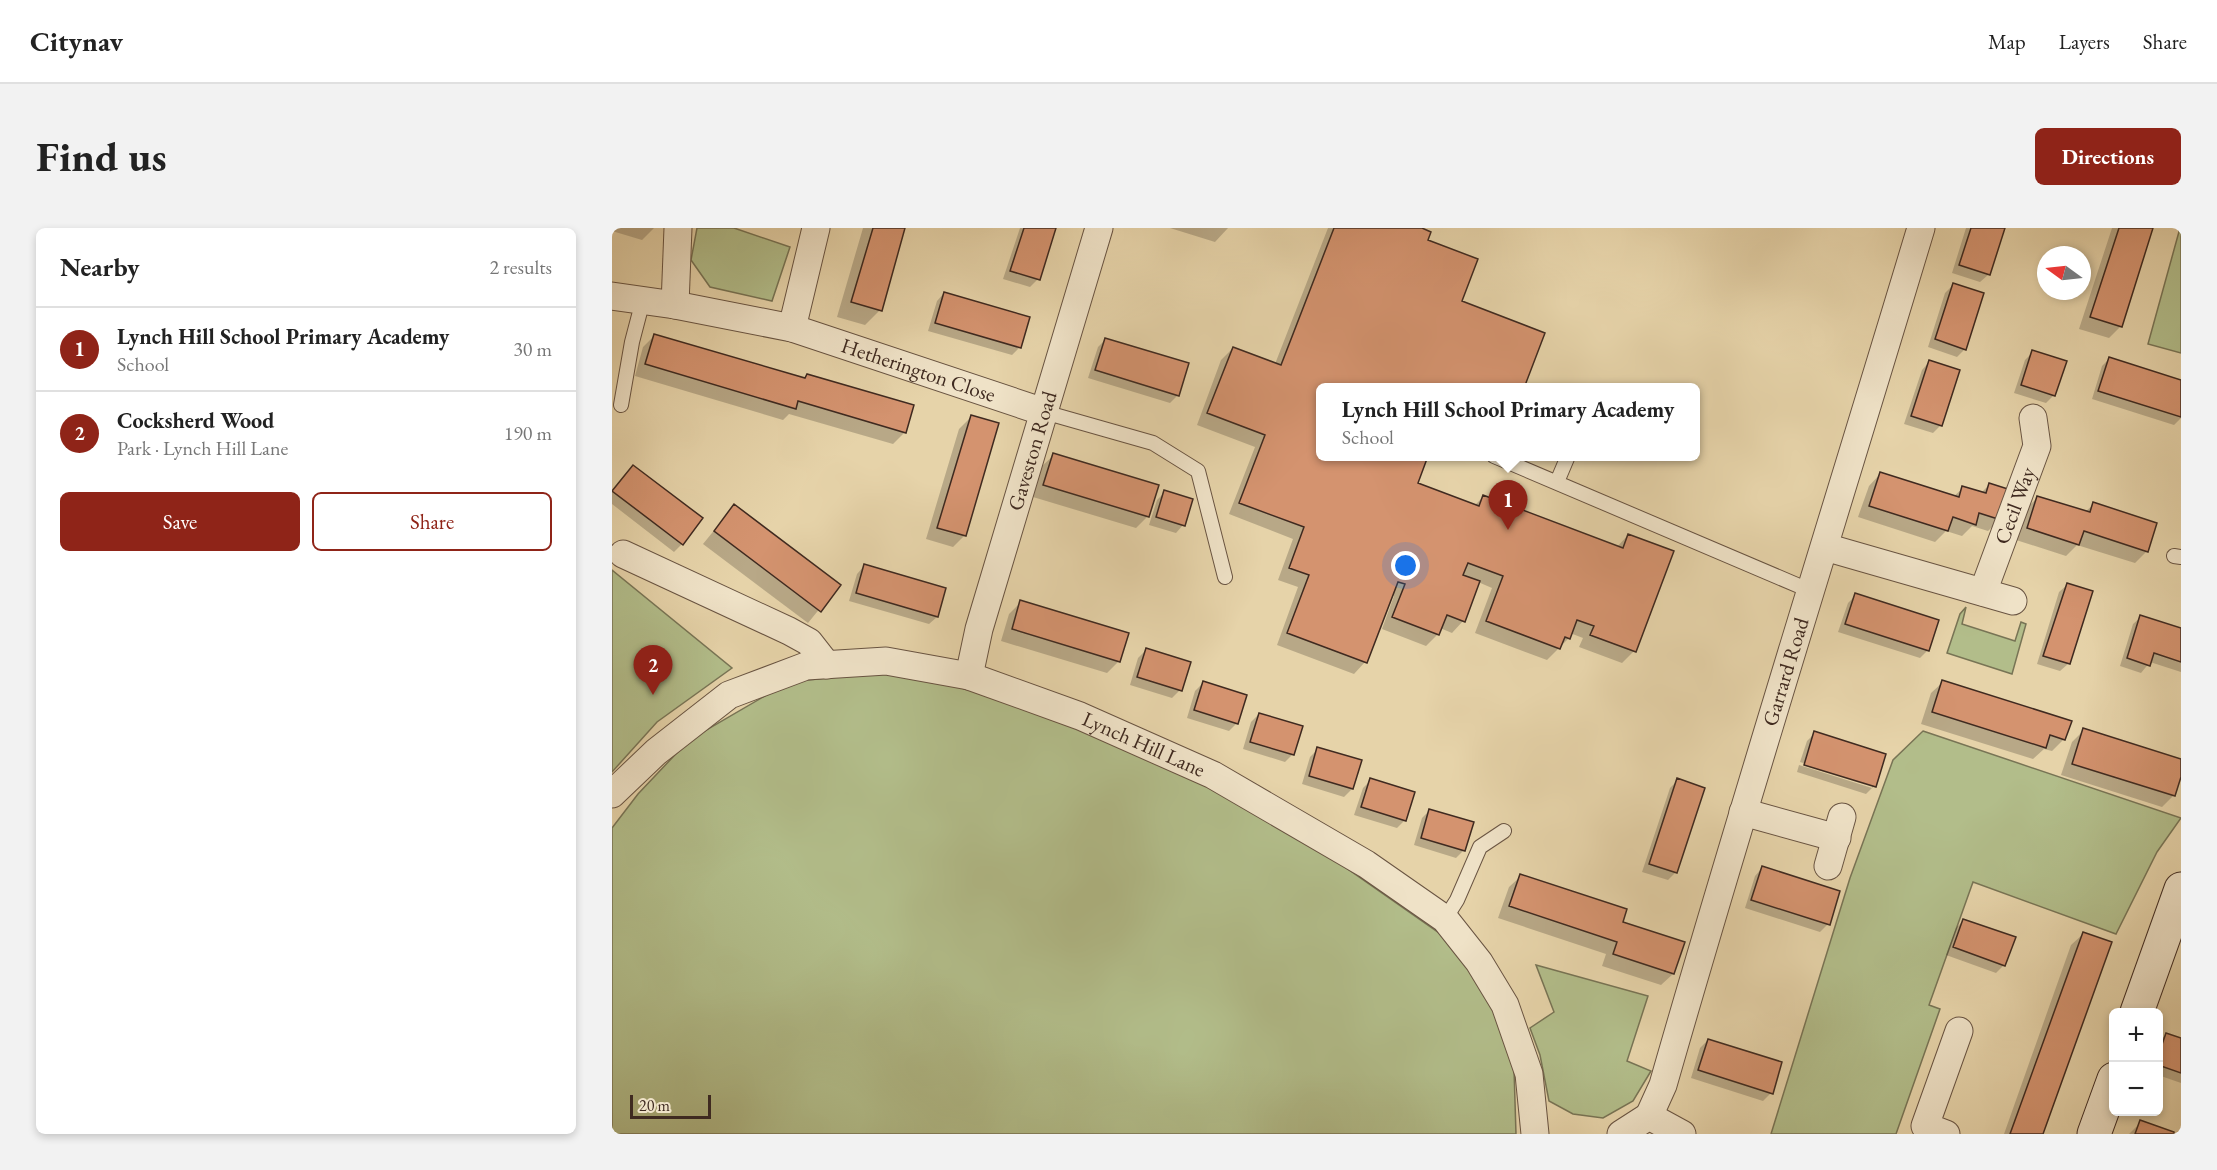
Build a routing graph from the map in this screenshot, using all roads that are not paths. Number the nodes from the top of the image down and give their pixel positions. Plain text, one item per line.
1 (678, 228) edge
2 (816, 228) edge
3 (1099, 228) edge
4 (1921, 228) edge
5 (612, 296) edge
6 (643, 300) junction
7 (675, 305) junction
8 (792, 328) junction
9 (621, 405) dead end
10 (1044, 412) junction
11 (2033, 417) dead end
12 (1506, 461) edge
13 (1566, 461) edge
14 (1557, 482) junction
15 (1825, 547) junction
16 (623, 554) dead end
17 (1225, 577) dead end
18 (1811, 591) junction
19 (1983, 592) junction
20 (2013, 601) dead end
21 (827, 665) junction
22 (969, 676) junction
23 (612, 794) edge
24 (1743, 812) junction
25 (1504, 831) dead end
26 (1828, 866) dead end
27 (2181, 889) edge
28 (1445, 919) junction
29 (2138, 1008) edge
30 (1959, 1031) dead end
31 (2109, 1093) edge
32 (1649, 1116) junction
33 (1535, 1134) edge
34 (1621, 1134) edge
35 (1682, 1134) edge
36 (1946, 1134) edge
37 (2094, 1134) edge

1 - 7 street
2 - 8 street
3 - 10 street, Gaveston Road
4 - 15 street, Garrard Road
5 - 6 street, Hetherington Close
6 - 7 street, Hetherington Close
6 - 9 lane
7 - 8 street, Hetherington Close
8 - 10 street, Hetherington Close
10 - 17 lane
10 - 22 street, Gaveston Road
11 - 19 street, Cecil Way
12 - 14 lane
13 - 14 lane
14 - 18 lane
15 - 18 street, Garrard Road
15 - 19 street
16 - 21 street
18 - 24 street, Garrard Road
19 - 20 street
21 - 22 street, Lynch Hill Lane
21 - 23 street, Lynch Hill Lane
22 - 28 street, Lynch Hill Lane
24 - 26 street
24 - 32 street, Garrard Road
25 - 28 lane
27 - 29 street
28 - 33 street, Lynch Hill Lane
30 - 36 street
31 - 37 street
32 - 34 street
32 - 35 street

